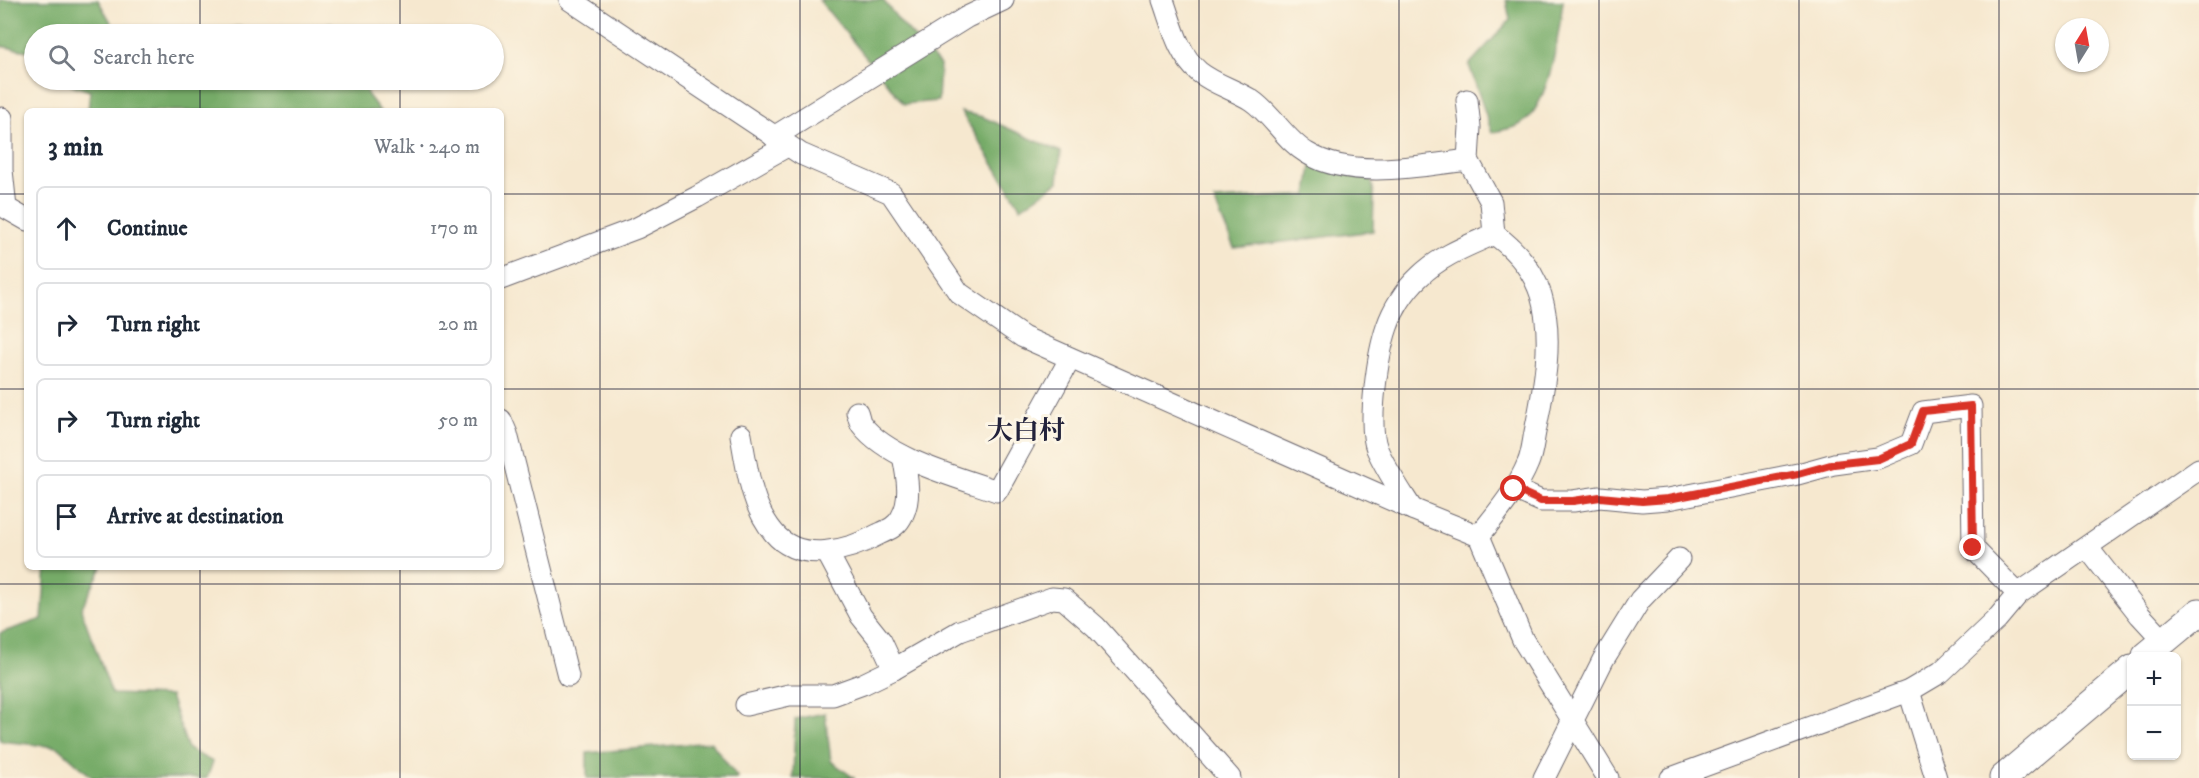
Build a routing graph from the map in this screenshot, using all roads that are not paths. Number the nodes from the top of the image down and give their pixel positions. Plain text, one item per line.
1 (570, 0) edge
2 (1003, 0) edge
3 (1163, 0) edge
4 (1467, 100) dead end
5 (2, 118) dead end
6 (781, 141) junction
7 (1468, 160) junction
8 (24, 218) edge
9 (1494, 234) junction
10 (504, 278) edge
11 (1070, 359) junction
12 (857, 412) dead end
13 (504, 427) edge
14 (741, 435) dead end
15 (903, 456) junction
16 (2199, 469) edge
17 (1514, 489) junction
18 (1412, 509) junction
19 (1479, 536) junction
20 (2087, 547) junction
21 (827, 552) junction
22 (1678, 559) dead end
23 (2018, 594) junction
24 (2199, 612) edge
25 (2155, 649) edge
26 (894, 669) junction
27 (2127, 673) edge
28 (568, 676) dead end
29 (1909, 691) junction
30 (746, 705) dead end
31 (1574, 722) junction
32 (1230, 778) edge
33 (1544, 778) edge
34 (1608, 778) edge
35 (1671, 778) edge
36 (1936, 778) edge
37 (2003, 778) edge

1 - 6 street
2 - 6 street
3 - 7 street
4 - 7 street
5 - 8 street
6 - 10 street
6 - 11 street
7 - 9 street
9 - 17 street
9 - 18 street
11 - 15 street
11 - 18 street
12 - 15 street
13 - 28 street
14 - 21 street
15 - 21 street
16 - 20 street
17 - 19 street
17 - 23 street
18 - 19 street
19 - 31 street
20 - 23 street
20 - 25 street
21 - 26 street
22 - 31 street
23 - 29 street
24 - 25 main road
26 - 30 street
26 - 32 street
27 - 37 main road
29 - 35 street
29 - 36 street
31 - 33 street
31 - 34 street

